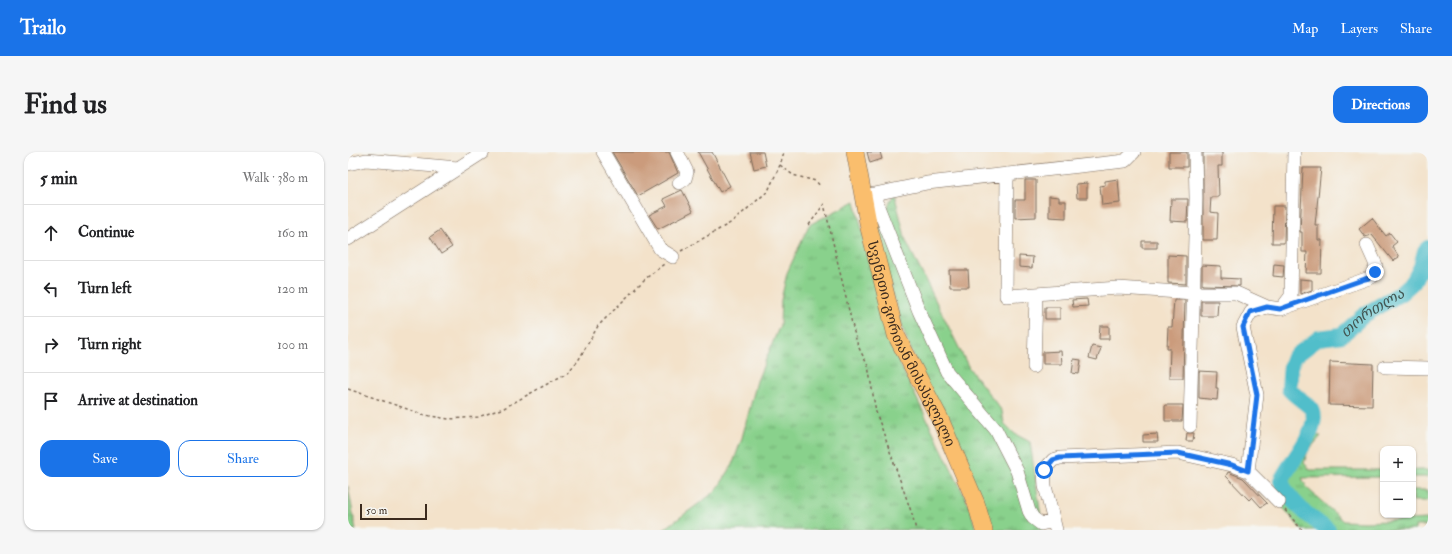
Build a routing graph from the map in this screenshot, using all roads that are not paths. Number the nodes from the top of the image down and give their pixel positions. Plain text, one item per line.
1 (484, 152) edge
2 (603, 152) edge
3 (677, 152) edge
4 (855, 152) edge
5 (1134, 152) edge
6 (1195, 152) edge
7 (1294, 152) edge
8 (1094, 158) edge
9 (350, 160) edge
10 (458, 168) junction
11 (1007, 174) junction
12 (679, 183) dead end
13 (868, 195) junction
14 (348, 239) edge
15 (1367, 245) dead end
16 (673, 256) road end
17 (1194, 293) junction
18 (1036, 294) junction
19 (1267, 307) junction
20 (1280, 309) junction
21 (1034, 367) dead end
22 (1385, 367) dead end
23 (1428, 368) edge
24 (1190, 426) dead end
25 (1248, 471) junction
26 (1282, 506) road end
27 (1055, 526) edge
28 (984, 530) edge

1 - 10 street
2 - 16 street
3 - 12 street
4 - 13 main road, სვენეთი-გორთან მისასვლელი
5 - 8 street
6 - 17 street
7 - 20 street
8 - 11 street
9 - 10 street
10 - 14 street
11 - 13 street
11 - 18 street
13 - 27 street
13 - 28 main road, სვენეთი-გორთან მისასვლელი
15 - 20 street
17 - 18 street
17 - 19 street
17 - 24 street
18 - 21 street
19 - 20 street
19 - 25 street
22 - 23 street
25 - 26 street
25 - 27 street

